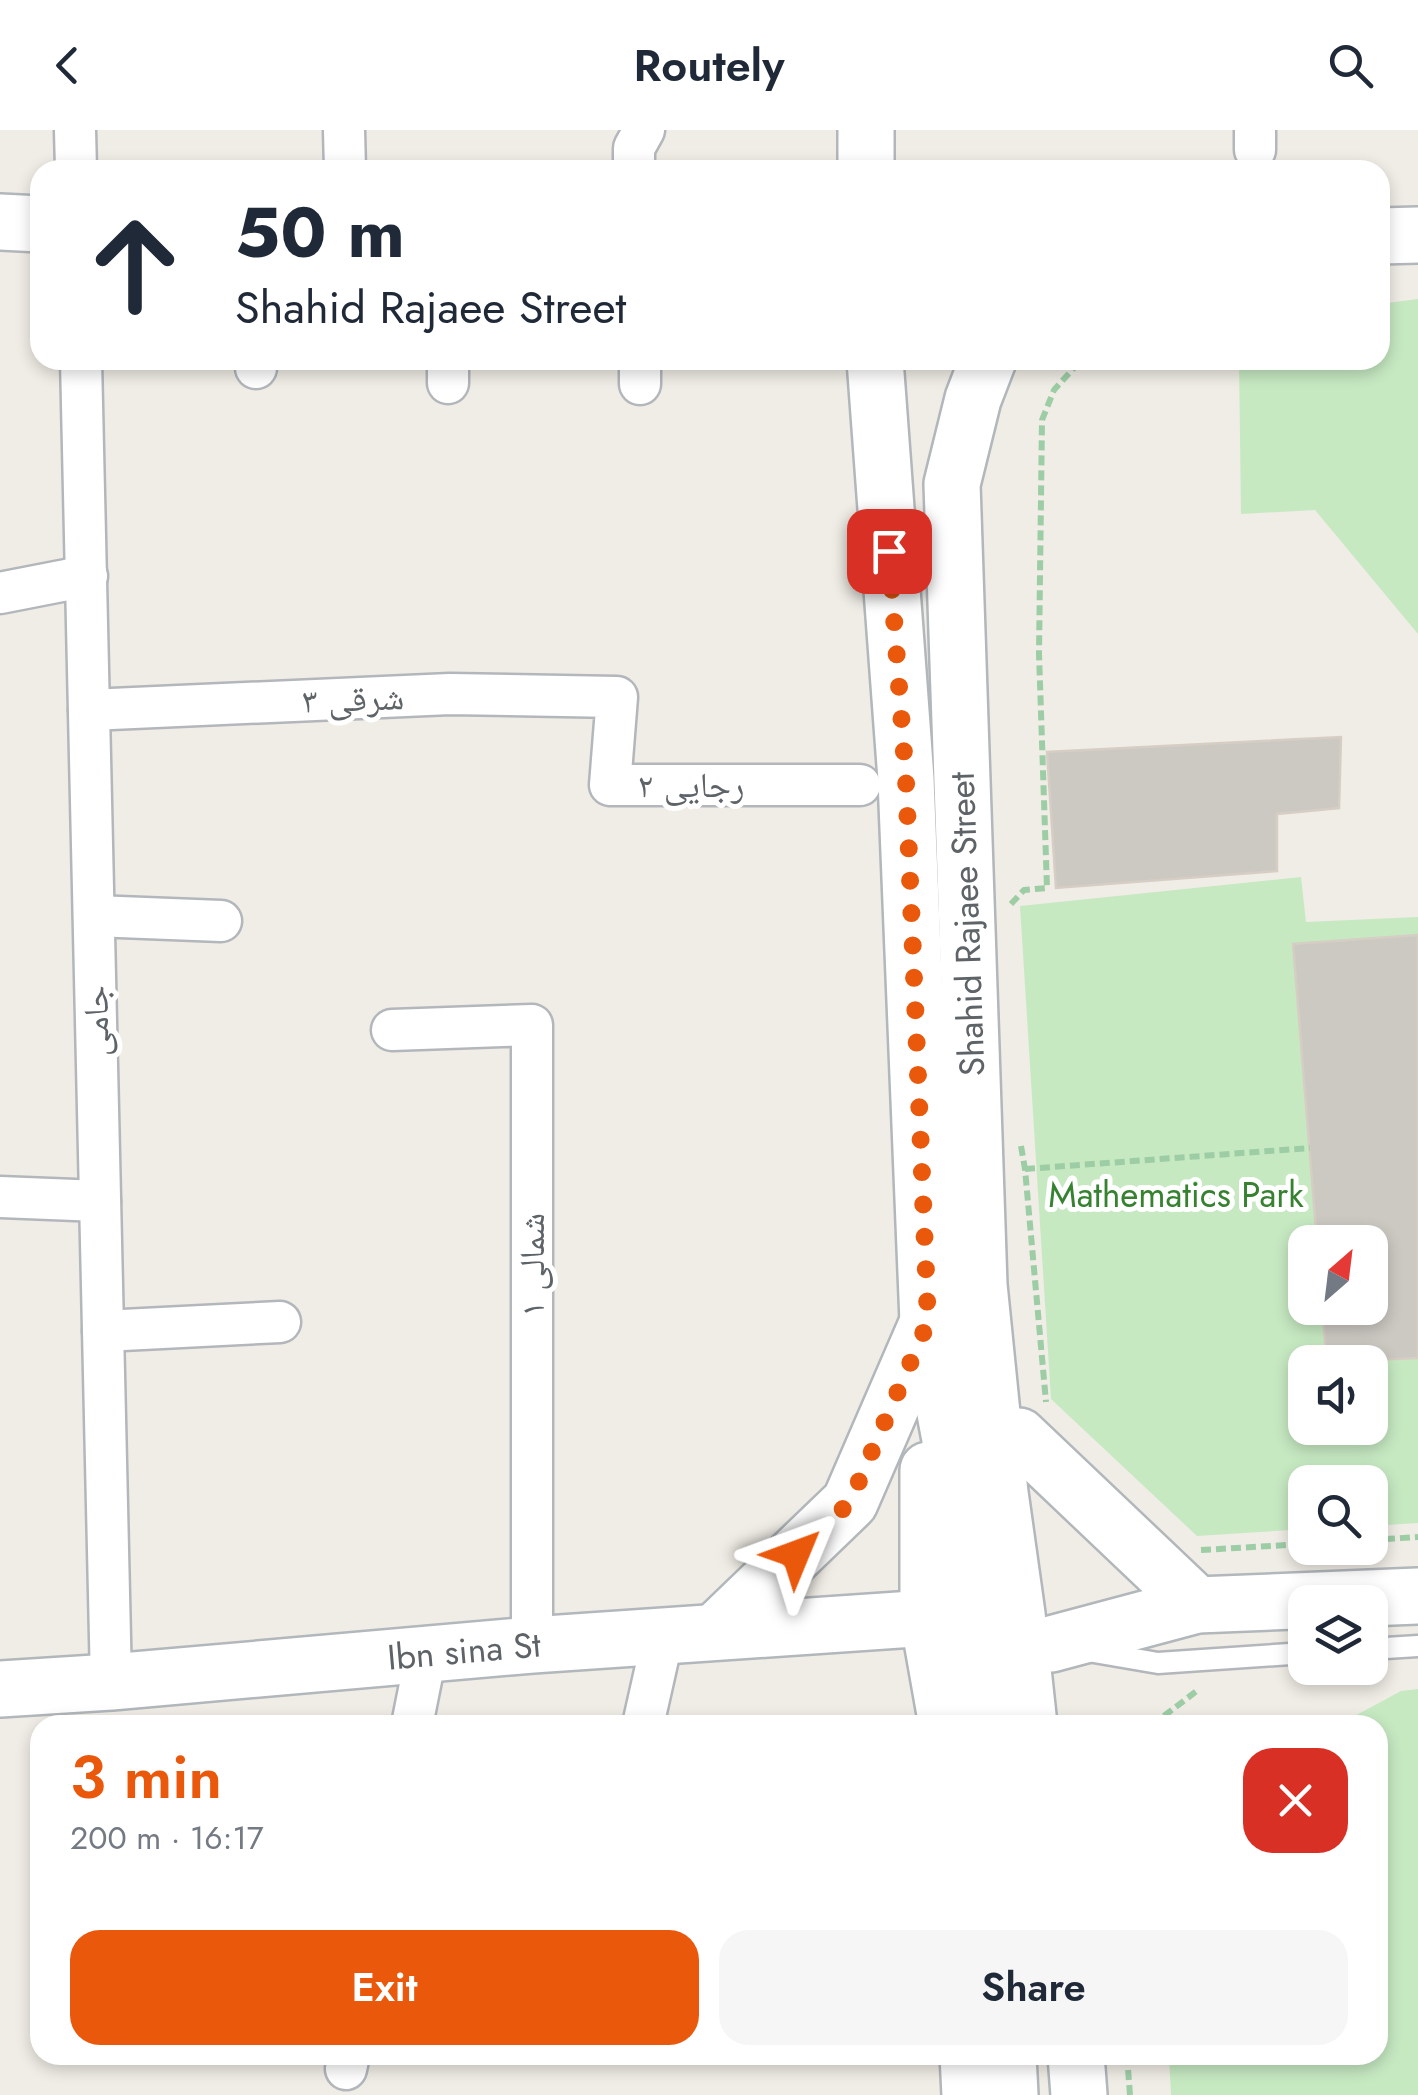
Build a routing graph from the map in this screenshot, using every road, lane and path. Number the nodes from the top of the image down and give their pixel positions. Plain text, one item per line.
1 (75, 130) edge
2 (344, 130) edge
3 (644, 130) edge
4 (866, 130) edge
5 (76, 160) edge
6 (345, 160) edge
7 (634, 160) edge
8 (866, 160) edge
9 (0, 222) edge
10 (30, 224) edge
11 (1418, 235) edge
12 (1390, 236) edge
13 (80, 370) edge
14 (876, 370) edge
15 (984, 370) edge
16 (1072, 370) edge
17 (87, 576) junction
18 (0, 592) edge
19 (617, 697) joint
20 (89, 710) junction
21 (860, 786) dead end
22 (1010, 906) dead end
23 (94, 916) junction
24 (221, 920) dead end
25 (392, 1030) dead end
26 (1021, 1130) dead end
27 (1310, 1148) dead end
28 (1026, 1169) junction
29 (0, 1197) edge
30 (100, 1201) junction
31 (980, 1285) junction
32 (280, 1322) dead end
33 (928, 1322) junction
34 (103, 1330) junction
35 (1033, 1422) junction
36 (980, 1493) junction
37 (1418, 1538) edge
38 (1388, 1539) edge
39 (1191, 1545) dead end
40 (1288, 1545) edge
41 (1418, 1596) edge
42 (1197, 1605) junction
43 (928, 1618) junction
44 (689, 1634) junction
45 (1052, 1644) junction
46 (532, 1645) junction
47 (1418, 1646) edge
48 (1388, 1648) edge
49 (426, 1655) junction
50 (1288, 1655) edge
51 (111, 1682) junction
52 (0, 1689) edge
53 (414, 1715) edge
54 (648, 1715) edge
55 (946, 1715) edge
56 (986, 1715) edge
57 (1027, 1715) edge
58 (1056, 1715) edge
59 (968, 2065) edge
60 (1008, 2065) edge
61 (1050, 2065) edge
62 (1076, 2065) edge
63 (1128, 2065) edge
64 (970, 2095) edge
65 (1010, 2095) edge
66 (1052, 2095) edge
67 (1078, 2095) edge
68 (1130, 2095) edge

1 - 5 street
2 - 6 street
3 - 7 street
4 - 8 main road
9 - 10 main road
11 - 12 main road
13 - 17 street, جامی
14 - 33 main road, Shahid Rajaee Street
15 - 31 main road, Shahid Rajaee Street
16 - 22 path
17 - 18 street
17 - 20 street, جامی
19 - 20 street, شرقی ۳
19 - 21 street, رجایی ۲
20 - 23 street, جامی
23 - 24 street
23 - 30 street, جامی
25 - 46 street, شمالی ۱
26 - 28 path
27 - 28 path
28 - 35 path
29 - 30 street
30 - 34 street, جامی
31 - 35 main road
31 - 36 main road, Shahid Rajaee Street
32 - 34 street
33 - 36 main road, Shahid Rajaee Street
33 - 43 main road
33 - 44 main road
34 - 51 street, جامی
35 - 42 main road
35 - 45 main road
36 - 56 main road
36 - 57 main road
37 - 38 path
39 - 40 path
41 - 42 main road
42 - 45 main road
43 - 44 main road, Ibn sina St
43 - 55 main road
44 - 46 main road, Ibn sina St
44 - 54 street
45 - 50 lane
45 - 58 main road
46 - 49 main road, Ibn sina St
47 - 48 lane
49 - 51 main road, Ibn sina St
49 - 53 street
51 - 52 main road, Ibn sina St
59 - 64 main road
60 - 65 main road
61 - 66 main road
62 - 67 main road
63 - 68 path

